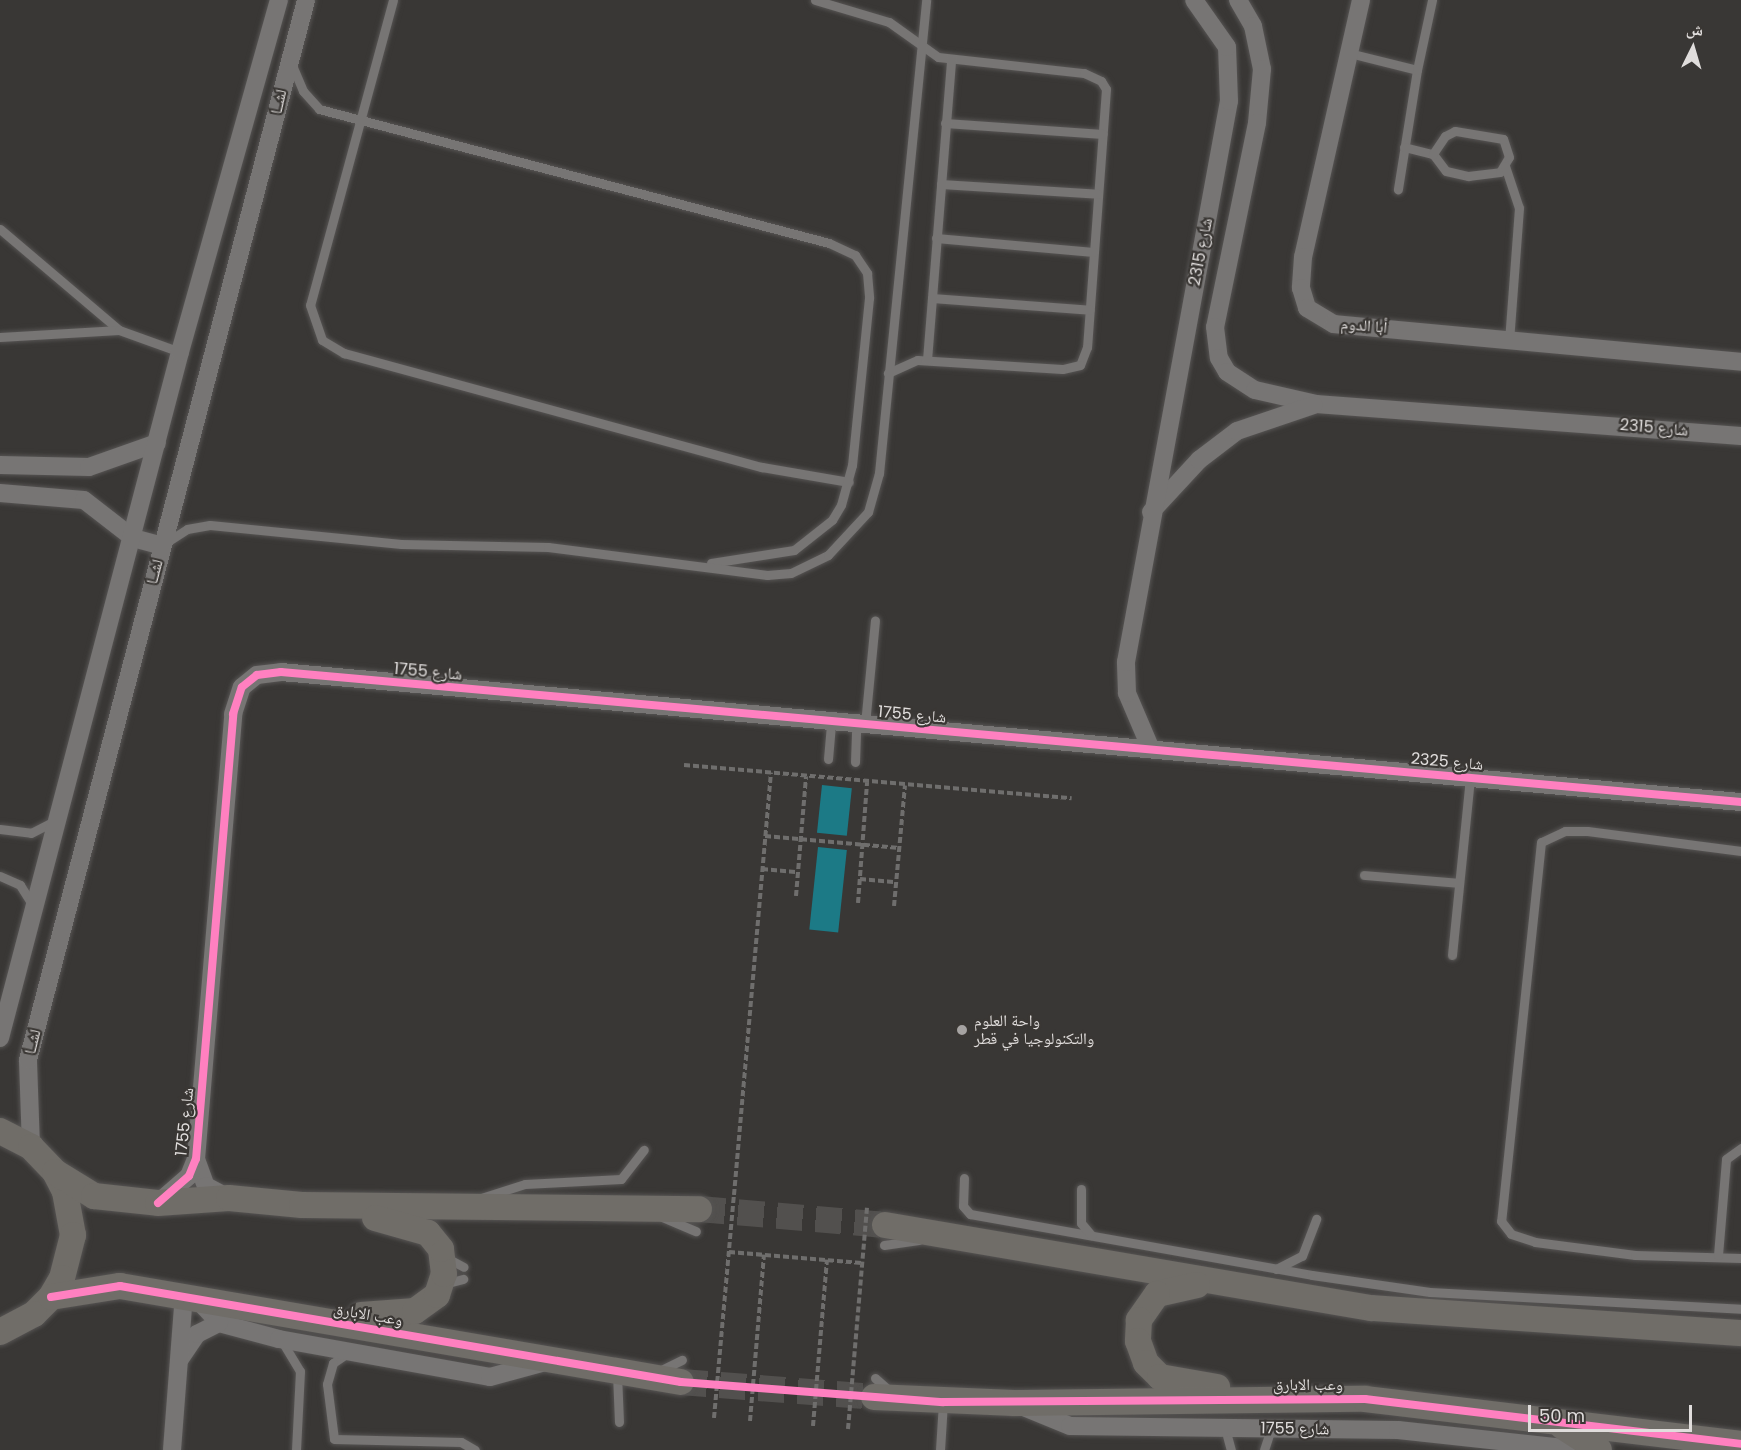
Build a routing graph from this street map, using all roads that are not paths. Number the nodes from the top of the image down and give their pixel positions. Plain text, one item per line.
1 (279, 0) edge
2 (306, 0) edge
3 (393, 0) edge
4 (815, 0) edge
5 (926, 0) edge
6 (1194, 0) edge
7 (1238, 0) edge
8 (1362, 0) edge
9 (1432, 0) edge
10 (918, 45) junction
11 (1349, 53) junction
12 (289, 57) junction
13 (951, 60) junction
14 (1417, 70) junction
15 (360, 121) junction
16 (945, 123) junction
17 (1102, 134) junction
18 (1404, 147) junction
19 (1433, 154) junction
20 (1505, 166) junction
21 (941, 184) junction
22 (1398, 189) dead end
23 (1098, 194) junction
24 (0, 229) edge
25 (936, 238) junction
26 (1093, 252) junction
27 (932, 298) junction
28 (1090, 310) junction
29 (119, 330) junction
30 (0, 337) edge
31 (1509, 340) junction
32 (180, 352) junction
33 (927, 360) junction
34 (1741, 362) edge
35 (888, 373) junction
36 (1316, 404) junction
37 (1741, 436) edge
38 (156, 443) junction
39 (0, 465) edge
40 (849, 482) junction
41 (0, 493) edge
42 (1149, 514) junction
43 (133, 538) junction
44 (162, 546) junction
45 (700, 564) junction
46 (875, 620) dead end
47 (831, 722) junction
48 (860, 724) junction
49 (1150, 747) junction
50 (828, 759) dead end
51 (855, 762) dead end
52 (1470, 778) junction
53 (1741, 802) edge
54 (58, 818) junction
55 (0, 829) edge
56 (1741, 850) edge
57 (1364, 875) dead end
58 (0, 876) edge
59 (1459, 883) junction
60 (34, 914) junction
61 (1452, 955) dead end
62 (0, 1038) edge
63 (0, 1131) edge
64 (31, 1147) junction
65 (1741, 1148) edge
66 (644, 1150) dead end
67 (196, 1159) junction
68 (54, 1172) junction
69 (964, 1178) dead end
70 (1082, 1189) dead end
71 (229, 1198) junction
72 (158, 1203) junction
73 (302, 1205) junction
74 (459, 1207) junction
75 (1316, 1219) dead end
76 (698, 1220) tunnel mouth
77 (885, 1235) tunnel mouth
78 (1093, 1237) junction
79 (1718, 1255) junction
80 (1741, 1258) edge
81 (1276, 1269) junction
82 (1243, 1285) junction
83 (189, 1296) junction
84 (51, 1297) junction
85 (1741, 1310) edge
86 (294, 1315) junction
87 (219, 1323) junction
88 (1707, 1331) junction
89 (0, 1332) edge
90 (1741, 1333) edge
91 (279, 1339) junction
92 (1741, 1344) edge
93 (351, 1352) junction
94 (179, 1360) junction
95 (549, 1361) junction
96 (682, 1371) tunnel mouth
97 (617, 1374) junction
98 (882, 1391) tunnel mouth
99 (1322, 1397) junction
100 (943, 1402) junction
101 (1014, 1403) junction
102 (1548, 1420) junction
103 (619, 1422) dead end
104 (1226, 1428) junction
105 (1271, 1429) junction
106 (1741, 1431) edge
107 (1703, 1439) junction
108 (1741, 1444) edge
109 (172, 1450) edge
110 (296, 1450) edge
111 (475, 1450) edge
112 (940, 1450) edge
113 (1231, 1450) edge
114 (1264, 1450) edge
115 (1581, 1450) edge
116 (1599, 1450) edge

1 - 32 street, لشــا
2 - 12 street, لشــا
3 - 15 lane
4 - 10 lane
5 - 10 lane
6 - 42 street, شارع 2315
7 - 36 street, شارع 2315
8 - 11 street, أبا الدوم
9 - 14 lane
10 - 13 lane
10 - 35 lane
11 - 14 lane
11 - 31 street, أبا الدوم
12 - 15 lane
12 - 44 street, لشــا
13 - 16 lane
13 - 17 lane
14 - 18 lane
15 - 40 lane
15 - 40 lane
16 - 17 lane
16 - 21 lane
17 - 23 lane
18 - 19 lane
18 - 22 lane
19 - 20 lane
19 - 20 lane
20 - 31 lane
21 - 23 lane
21 - 25 lane
23 - 26 lane
24 - 29 lane
25 - 26 lane
25 - 27 lane
26 - 28 lane
27 - 28 lane
27 - 33 lane
28 - 33 lane
29 - 30 lane
29 - 32 lane
31 - 34 street, أبا الدوم
32 - 38 street, لشــا
33 - 35 lane
35 - 45 lane
36 - 37 street, شارع 2315
36 - 42 street, شارع 2315
38 - 39 street
38 - 43 street, لشــا
40 - 45 lane
41 - 43 street
42 - 49 street, شارع 2315
43 - 44 street
43 - 54 street, لشــا
44 - 45 lane
44 - 64 street, لشــا
46 - 48 lane
47 - 48 street, شارع 1755
47 - 50 lane
47 - 67 street, شارع 1755
48 - 49 street, شارع 1755
48 - 51 lane
49 - 52 street, شارع 2325
52 - 53 street, شارع 2325
52 - 59 lane
54 - 55 lane
54 - 60 street, لشــا
56 - 79 lane
57 - 59 lane
58 - 60 lane
59 - 61 lane
60 - 62 street, لشــا
63 - 64 street
64 - 68 street
65 - 79 lane
66 - 74 lane
67 - 71 street, شارع 1755
67 - 72 street, شارع 1755
68 - 72 street
68 - 84 street
69 - 78 lane
70 - 78 lane
71 - 72 street
71 - 73 street
73 - 74 street
73 - 86 street
74 - 76 street
75 - 81 lane
77 - 82 street
78 - 81 lane
79 - 80 lane
81 - 85 lane
82 - 88 street
82 - 99 street
83 - 84 street, وعب الابارق
83 - 86 street, وعب الابارق
83 - 87 street
83 - 94 street
84 - 89 street
86 - 95 street, وعب الابارق
87 - 91 street
87 - 94 street
88 - 90 street
88 - 92 street
91 - 93 street
91 - 110 lane
93 - 95 street
93 - 111 lane
94 - 109 street
95 - 97 street, وعب الابارق
96 - 97 street, وعب الابارق
97 - 103 lane
98 - 100 street, وعب الابارق
99 - 101 street, وعب الابارق
99 - 102 street, وعب الابارق
100 - 101 street, وعب الابارق
100 - 112 lane
101 - 104 street, شارع 1755
102 - 107 street, وعب الابارق
102 - 116 street
104 - 105 street, شارع 1755
104 - 113 lane
105 - 114 lane
105 - 115 street, شارع 1755
106 - 107 street
107 - 108 street, وعب الابارق

